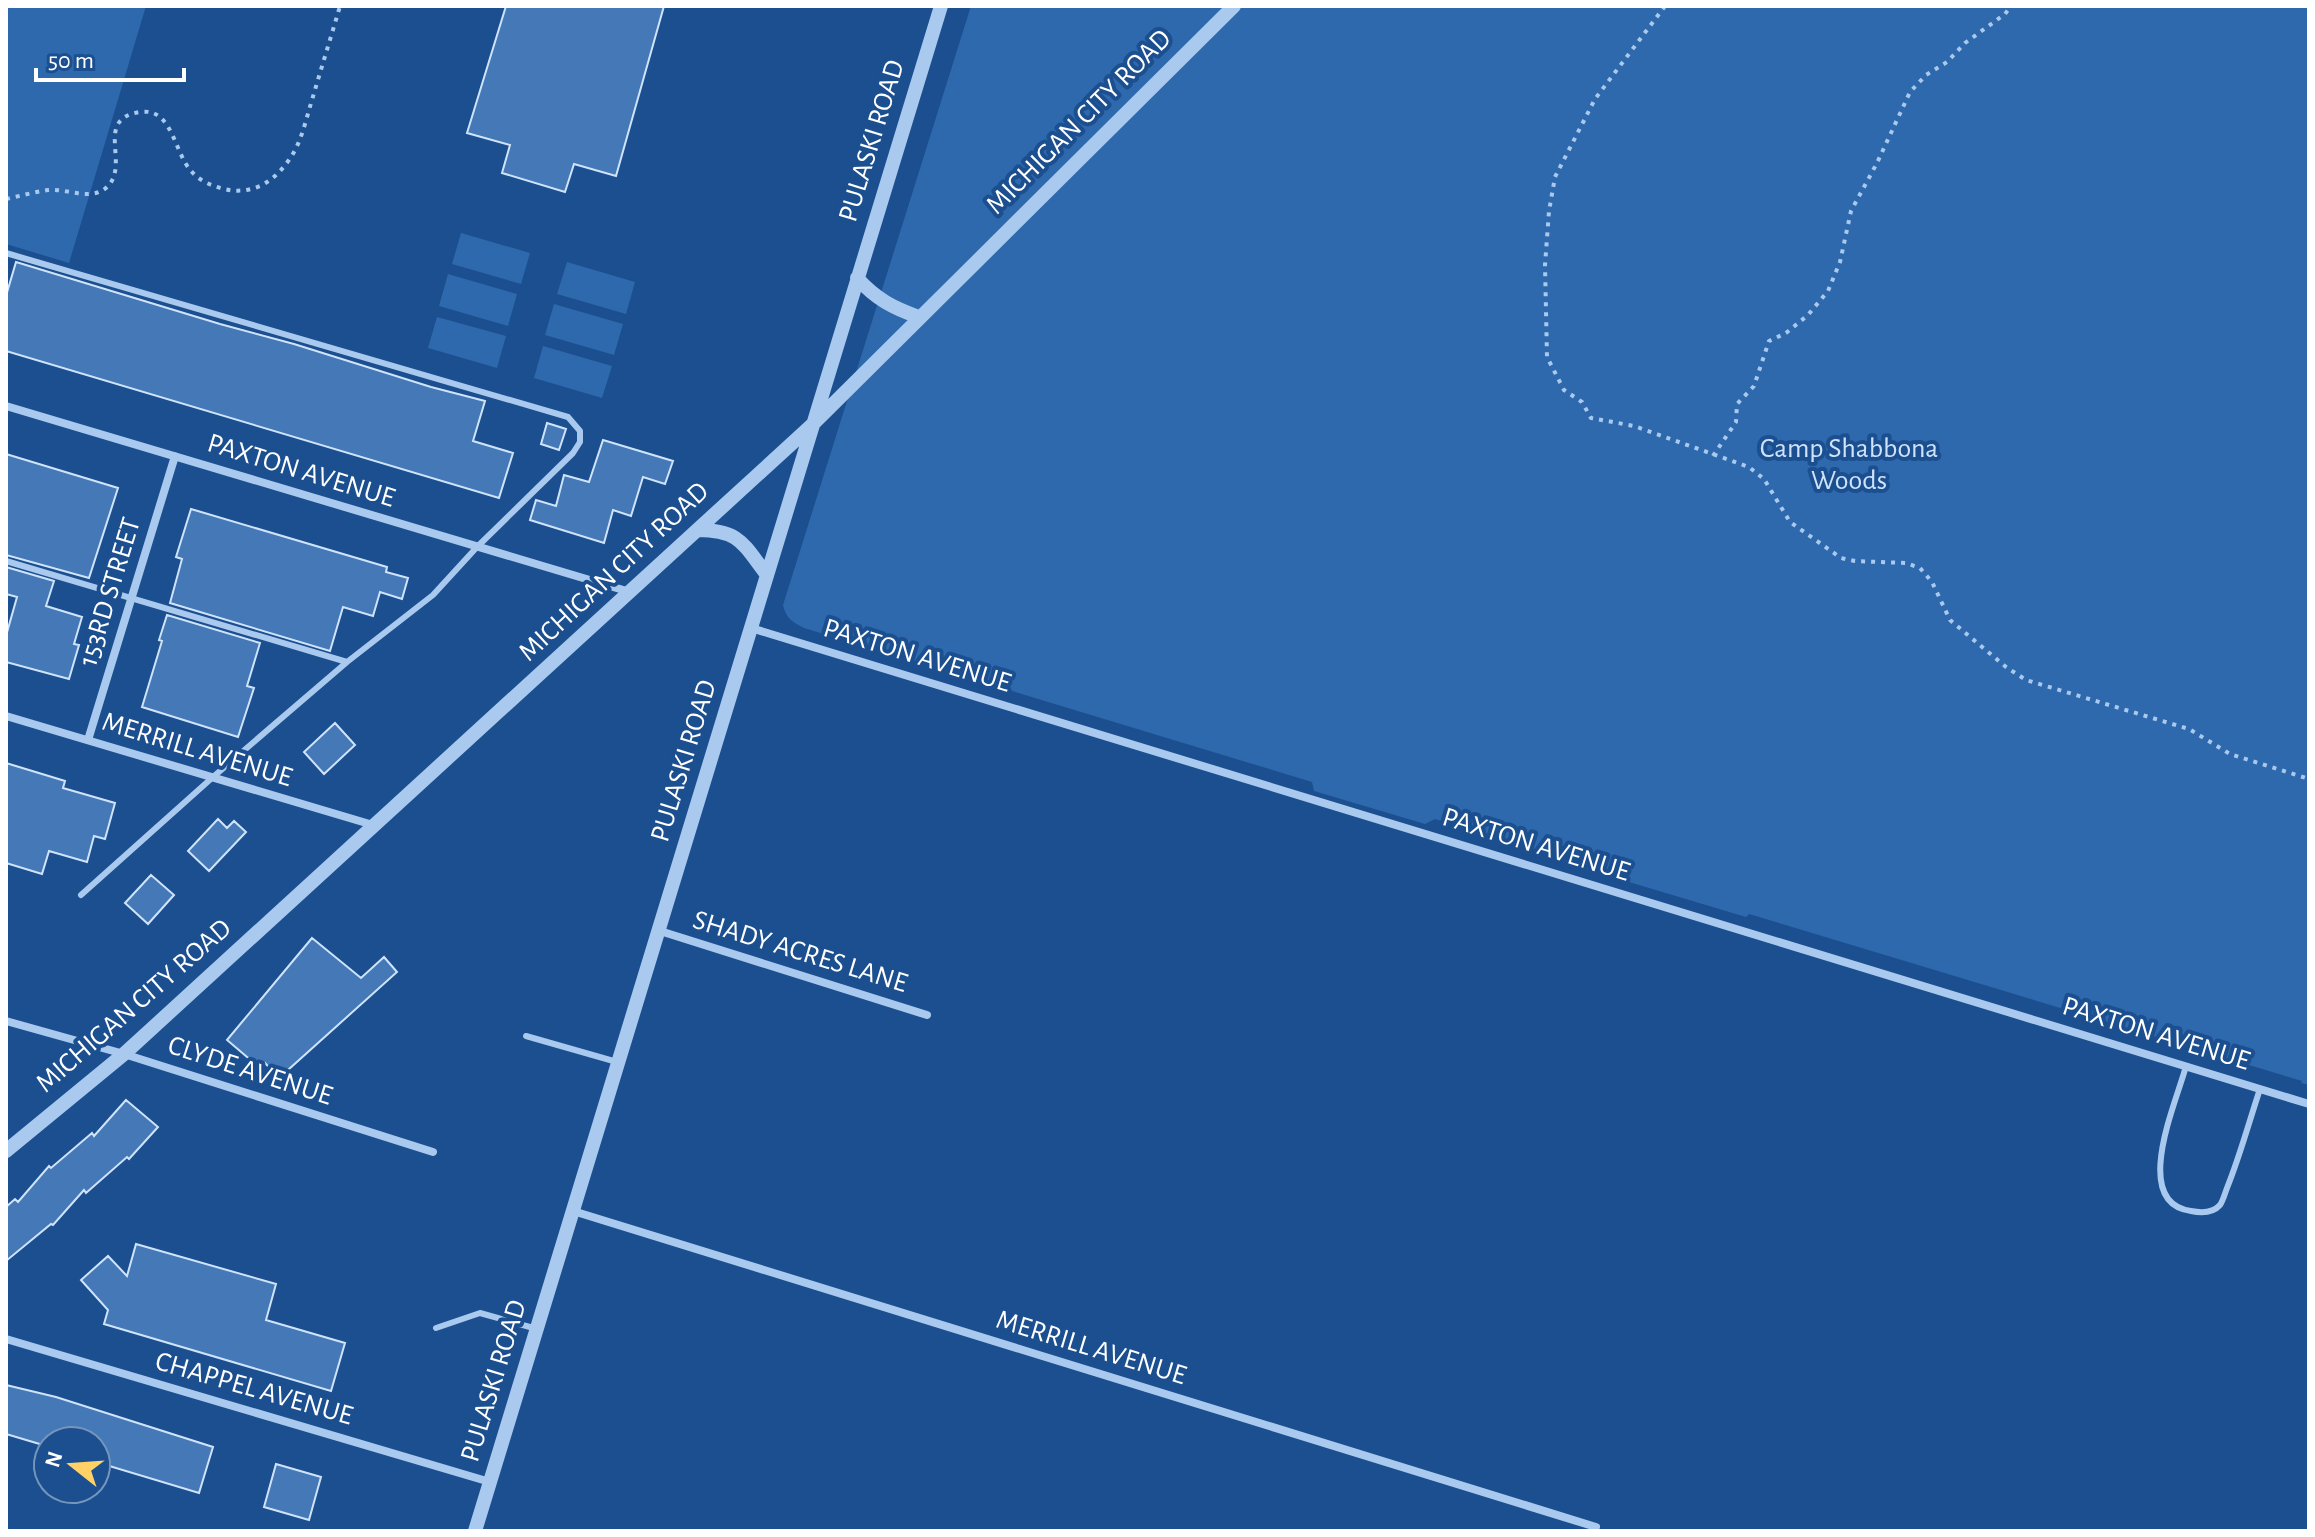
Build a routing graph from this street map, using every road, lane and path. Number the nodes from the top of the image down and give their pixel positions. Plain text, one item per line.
1 (340, 6) edge
2 (941, 6) edge
3 (1234, 6) edge
4 (1665, 6) edge
5 (2011, 6) edge
6 (6, 199) edge
7 (6, 253) edge
8 (857, 278) junction
9 (919, 317) junction
10 (6, 406) edge
11 (812, 425) junction
12 (175, 456) junction
13 (1713, 456) junction
14 (698, 530) junction
15 (477, 547) junction
16 (6, 561) edge
17 (767, 575) junction
18 (630, 592) junction
19 (131, 598) junction
20 (751, 628) junction
21 (347, 662) junction
22 (6, 716) edge
23 (88, 740) junction
24 (213, 777) junction
25 (2309, 779) edge
26 (376, 826) junction
27 (81, 895) dead end
28 (660, 931) junction
29 (927, 1015) dead end
30 (6, 1021) edge
31 (526, 1036) dead end
32 (124, 1054) junction
33 (620, 1063) junction
34 (2186, 1066) junction
35 (2260, 1089) junction
36 (2309, 1104) edge
37 (6, 1151) edge
38 (433, 1152) dead end
39 (573, 1211) junction
40 (436, 1328) dead end
41 (537, 1329) junction
42 (6, 1339) edge
43 (490, 1482) junction
44 (1596, 1527) dead end
45 (475, 1531) edge

1 - 6 path
2 - 8 street, PULASKI ROAD
3 - 9 street, MICHIGAN CITY ROAD
4 - 13 path
5 - 13 path
7 - 15 lane
8 - 9 street
8 - 11 street, PULASKI ROAD
9 - 11 street, MICHIGAN CITY ROAD
10 - 12 street, PAXTON AVENUE
11 - 14 street, MICHIGAN CITY ROAD
11 - 17 street, PULASKI ROAD
12 - 15 street, PAXTON AVENUE
12 - 19 street, 153RD STREET
13 - 25 path
14 - 17 street
14 - 18 street, MICHIGAN CITY ROAD
15 - 18 street, PAXTON AVENUE
15 - 21 lane
16 - 19 lane
17 - 20 street, PULASKI ROAD
18 - 26 street, MICHIGAN CITY ROAD
19 - 21 lane
19 - 23 street, 153RD STREET
20 - 28 street, PULASKI ROAD
20 - 34 street, PAXTON AVENUE
21 - 24 lane
22 - 23 street, MERRILL AVENUE
23 - 24 street, MERRILL AVENUE
24 - 26 street, MERRILL AVENUE
24 - 27 lane
26 - 32 street, MICHIGAN CITY ROAD
28 - 29 street, SHADY ACRES LANE
28 - 33 street, PULASKI ROAD
30 - 32 street, CLYDE AVENUE
31 - 33 lane
32 - 37 street, MICHIGAN CITY ROAD
32 - 38 street, CLYDE AVENUE
33 - 39 street, PULASKI ROAD
34 - 35 street, PAXTON AVENUE
34 - 35 lane
35 - 36 street, PAXTON AVENUE
39 - 41 street, PULASKI ROAD
39 - 44 street, MERRILL AVENUE
40 - 41 lane
41 - 43 street, PULASKI ROAD
42 - 43 street, CHAPPEL AVENUE
43 - 45 street, PULASKI ROAD

